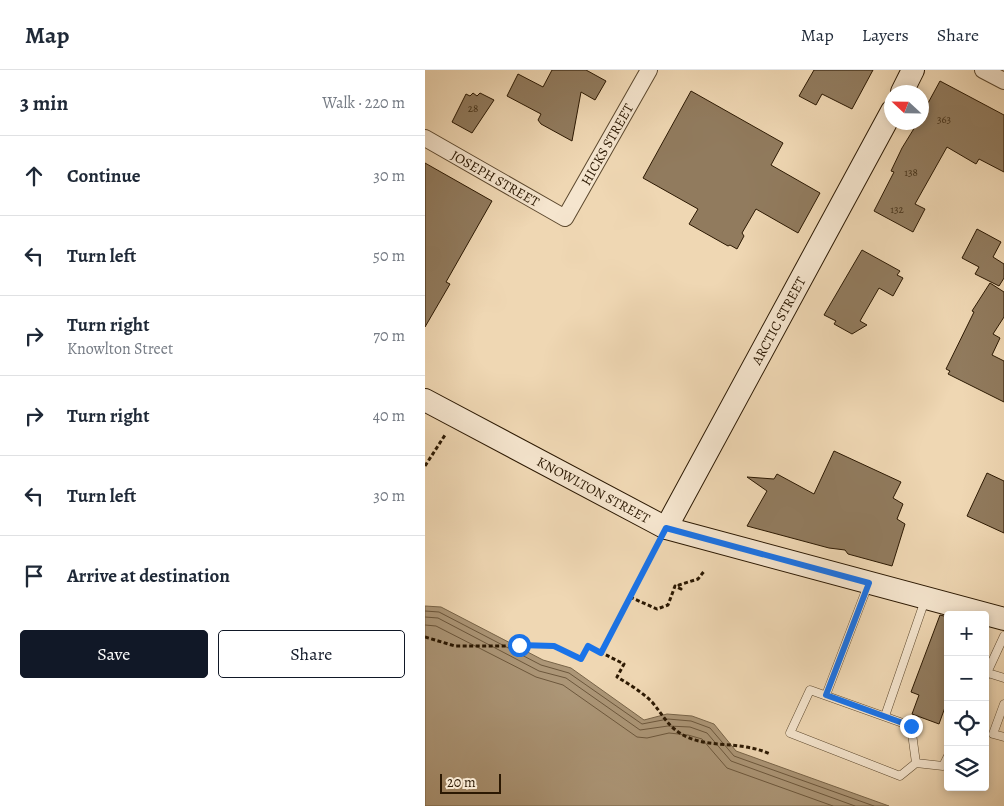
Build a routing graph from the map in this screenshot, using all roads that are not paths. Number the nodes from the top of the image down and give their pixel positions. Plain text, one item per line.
1 (649, 70) edge
2 (913, 70) edge
3 (983, 70) edge
4 (1004, 81) edge
5 (906, 85) edge
6 (884, 124) edge
7 (425, 138) edge
8 (565, 218) joint
9 (425, 400) edge
10 (666, 528) junction
11 (869, 583) junction
12 (926, 598) junction
13 (1004, 619) edge
14 (1004, 636) edge
15 (989, 668) edge
16 (989, 676) edge
17 (1004, 678) edge
18 (826, 695) junction
19 (1004, 704) edge
20 (885, 716) junction
21 (1004, 737) edge
22 (917, 763) junction
23 (944, 764) edge

1 - 8 street, HICKS STREET
2 - 5 main road
3 - 4 street
6 - 10 main road, ARCTIC STREET
7 - 8 street, JOSEPH STREET
9 - 10 main road, KNOWLTON STREET
10 - 11 main road, KNOWLTON STREET
11 - 12 main road, KNOWLTON STREET
11 - 18 lane
12 - 13 main road, KNOWLTON STREET
12 - 20 lane
14 - 15 lane
16 - 17 lane
18 - 20 lane
18 - 22 lane
19 - 21 lane
20 - 22 lane
22 - 23 lane

